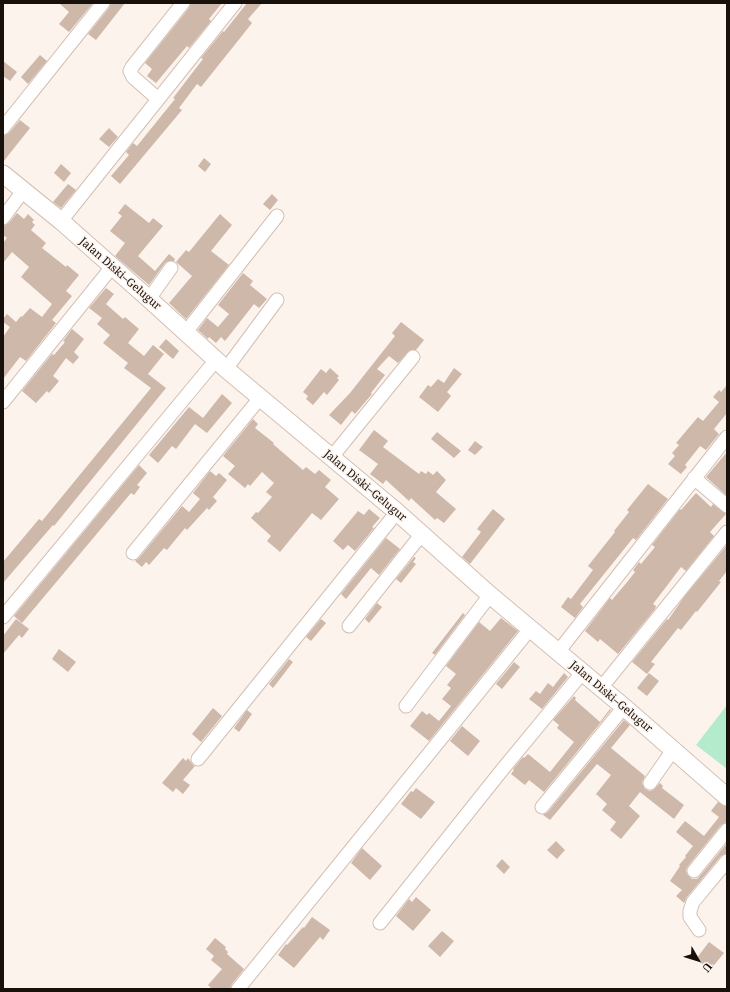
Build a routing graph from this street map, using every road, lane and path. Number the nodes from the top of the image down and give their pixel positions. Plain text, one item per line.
1 (103, 3) edge
2 (183, 3) edge
3 (235, 3) edge
4 (158, 99) junction
5 (3, 128) edge
6 (3, 174) edge
7 (23, 191) junction
8 (277, 216) dead end
9 (3, 218) edge
10 (61, 222) junction
11 (112, 267) junction
12 (171, 268) dead end
13 (149, 298) junction
14 (277, 300) dead end
15 (186, 332) junction
16 (413, 357) dead end
17 (221, 365) junction
18 (260, 398) junction
19 (3, 402) edge
20 (727, 437) edge
21 (331, 458) junction
22 (694, 478) junction
23 (727, 506) edge
24 (397, 512) junction
25 (727, 532) edge
26 (421, 535) junction
27 (133, 553) dead end
28 (490, 595) junction
29 (3, 617) edge
30 (349, 626) dead end
31 (530, 629) junction
32 (558, 652) junction
33 (582, 673) junction
34 (601, 688) junction
35 (406, 706) dead end
36 (624, 707) junction
37 (673, 750) junction
38 (198, 759) dead end
39 (650, 783) dead end
40 (727, 797) edge
41 (542, 807) dead end
42 (727, 830) edge
43 (727, 861) edge
44 (694, 871) dead end
45 (380, 923) dead end
46 (699, 930) dead end
47 (238, 989) edge

1 - 5 street
2 - 4 street
3 - 4 street
4 - 10 street
6 - 7 main road, Jalan Diski–Gelugur
7 - 9 street
7 - 10 main road, Jalan Diski–Gelugur
8 - 15 street
10 - 11 main road, Jalan Diski–Gelugur
11 - 13 main road, Jalan Diski–Gelugur
11 - 19 street
12 - 13 street
13 - 15 main road, Jalan Diski–Gelugur
14 - 17 street
15 - 17 main road, Jalan Diski–Gelugur
16 - 21 street
17 - 18 main road, Jalan Diski–Gelugur
17 - 29 street
18 - 21 main road, Jalan Diski–Gelugur
18 - 27 street
20 - 22 street
21 - 24 main road, Jalan Diski–Gelugur
22 - 23 street
22 - 32 street
24 - 26 main road, Jalan Diski–Gelugur
24 - 38 street
25 - 34 street
26 - 28 main road, Jalan Diski–Gelugur
26 - 30 street
28 - 31 main road, Jalan Diski–Gelugur
28 - 35 street
31 - 32 main road, Jalan Diski–Gelugur
31 - 47 street
32 - 33 main road, Jalan Diski–Gelugur
33 - 34 main road, Jalan Diski–Gelugur
33 - 45 street
34 - 36 main road, Jalan Diski–Gelugur
36 - 37 main road, Jalan Diski–Gelugur
36 - 41 street
37 - 39 street
37 - 40 main road, Jalan Diski–Gelugur
42 - 44 street
43 - 46 street

